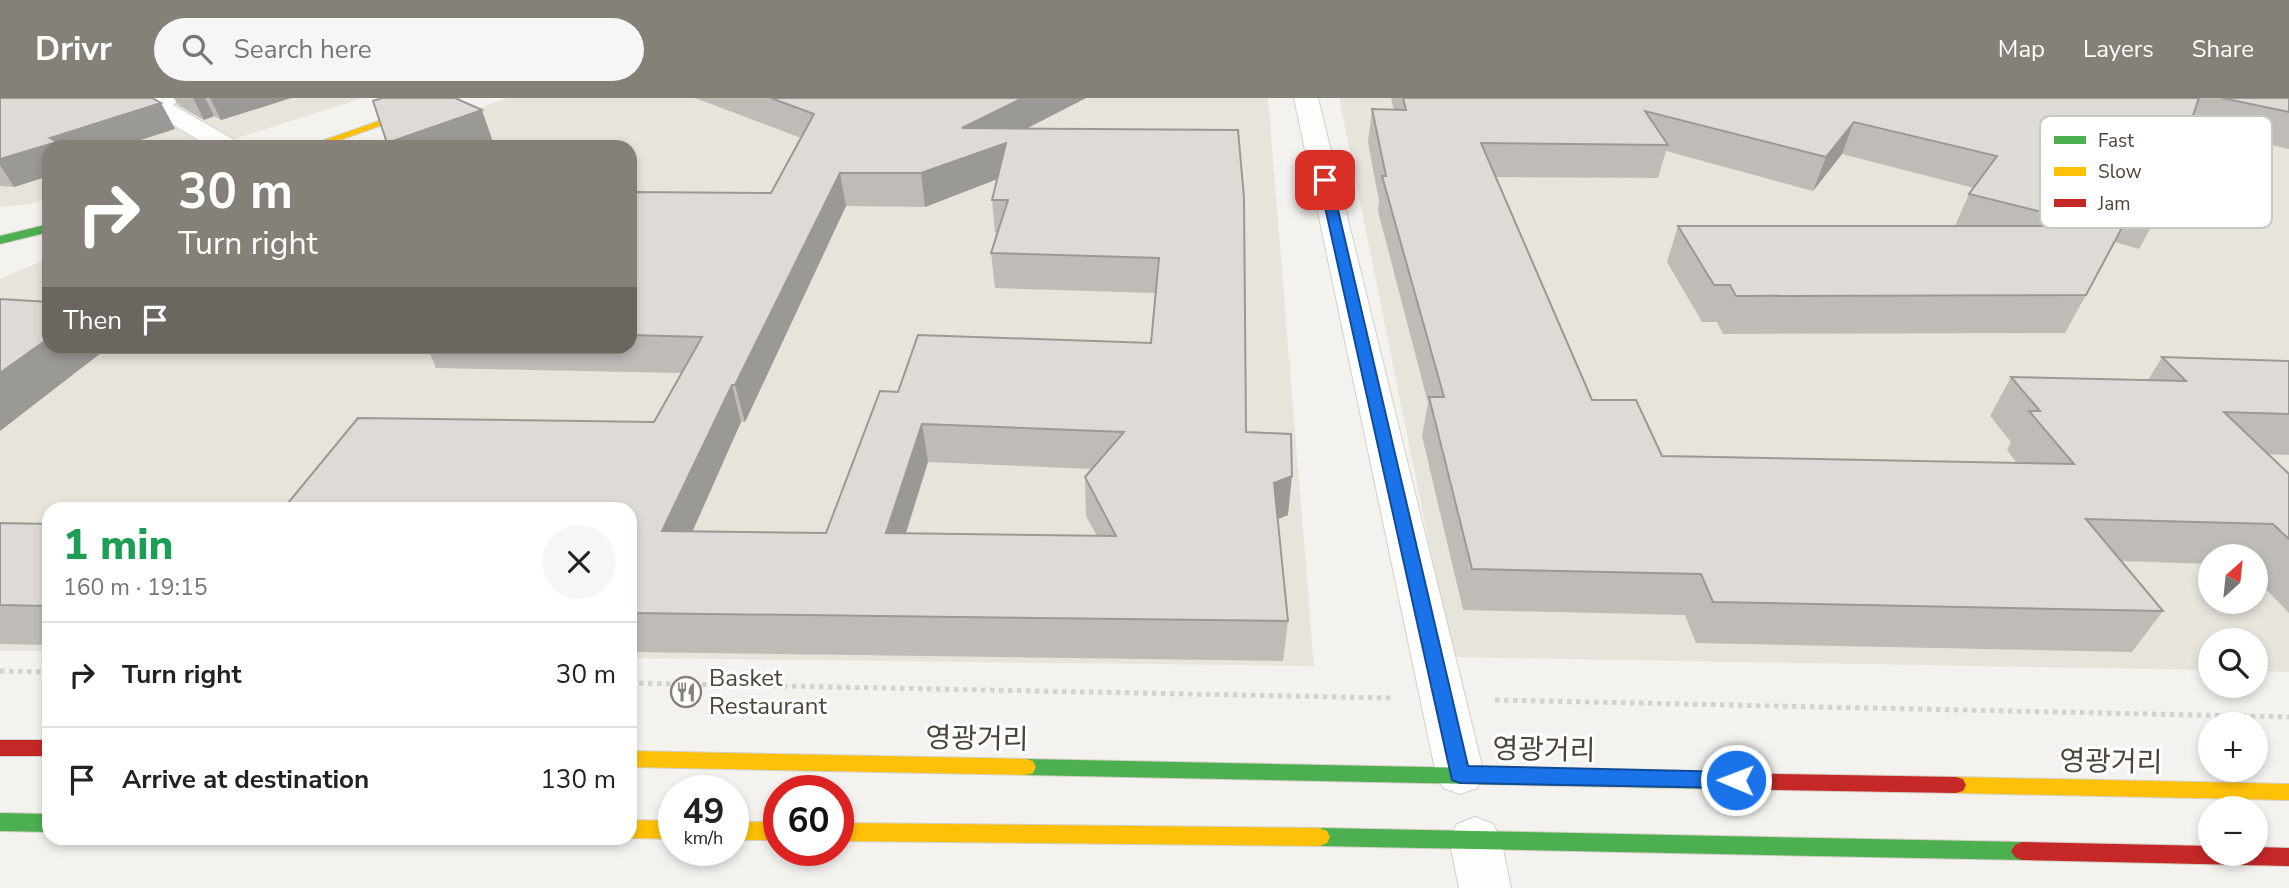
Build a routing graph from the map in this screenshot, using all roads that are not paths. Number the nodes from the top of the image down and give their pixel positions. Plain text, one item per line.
1 (170, 98) edge
2 (454, 98) edge
3 (1306, 98) edge
4 (217, 140) edge
5 (331, 140) edge
6 (42, 230) edge
7 (0, 240) edge
8 (0, 748) edge
9 (42, 748) edge
10 (637, 759) edge
11 (1460, 774) junction
12 (2289, 792) edge
13 (0, 822) edge
14 (42, 823) edge
15 (637, 830) edge
16 (658, 830) edge
17 (854, 832) edge
18 (1475, 839) junction
19 (2289, 857) edge
20 (1485, 888) edge

1 - 4 street
2 - 5 main road
3 - 11 street
6 - 7 main road
8 - 9 main road
10 - 11 main road, 영광거리
11 - 12 main road, 영광거리
13 - 14 main road
15 - 16 main road
17 - 18 main road
18 - 19 main road
18 - 20 street

